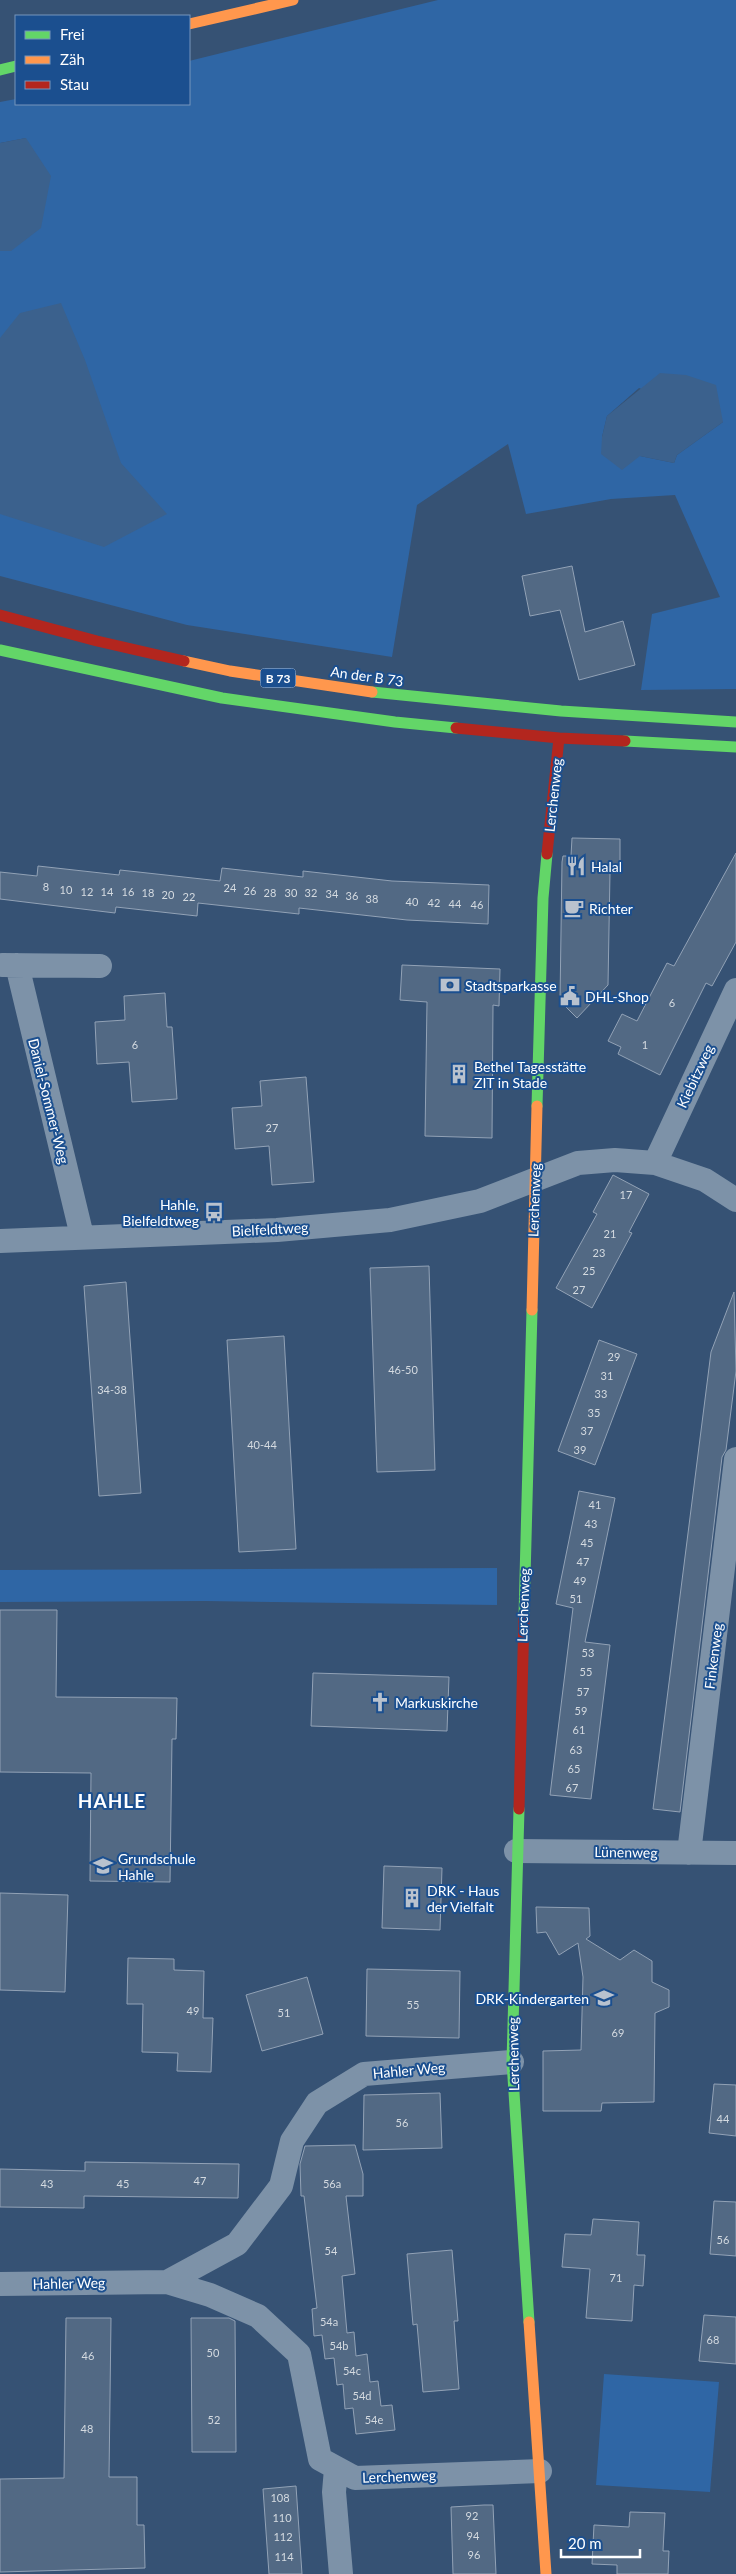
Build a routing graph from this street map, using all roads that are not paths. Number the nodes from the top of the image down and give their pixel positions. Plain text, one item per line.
1 (293, 0) edge
2 (190, 24) edge
3 (15, 66) edge
4 (0, 70) edge
5 (0, 615) edge
6 (0, 650) edge
7 (736, 722) edge
8 (560, 725) junction
9 (736, 747) edge
10 (8, 965) edge
11 (100, 966) dead end
12 (736, 990) edge
13 (654, 1163) junction
14 (534, 1180) junction
15 (736, 1200) edge
16 (82, 1236) junction
17 (0, 1240) edge
18 (736, 1459) edge
19 (516, 1851) junction
20 (689, 1853) junction
21 (736, 1853) edge
22 (512, 2062) junction
23 (167, 2282) junction
24 (0, 2284) edge
25 (336, 2469) junction
26 (540, 2471) junction
27 (341, 2574) edge
28 (546, 2574) edge

1 - 2 street
3 - 4 street
5 - 8 street, An der B 73 / B 73
6 - 8 street, An der B 73 / B 73
7 - 8 street, An der B 73 / B 73
8 - 9 street, An der B 73 / B 73
8 - 14 street, Lerchenweg
10 - 11 street, Daniel-Sommer-Weg
10 - 16 street, Daniel-Sommer-Weg
12 - 13 street, Kiebitzweg
13 - 14 street, Bielfeldtweg
13 - 15 street, Bielfeldtweg
14 - 16 street, Bielfeldtweg
14 - 19 street, Lerchenweg
16 - 17 street, Bielfeldtweg
18 - 20 street, Finkenweg
19 - 20 street, Lünenweg
19 - 22 street, Lerchenweg
20 - 21 street, Lünenweg
22 - 23 street, Hahler Weg
22 - 26 street, Lerchenweg
23 - 24 street, Hahler Weg
23 - 25 street, Hahler Weg
25 - 26 street, Lerchenweg
25 - 27 street
26 - 28 street, Lerchenweg

